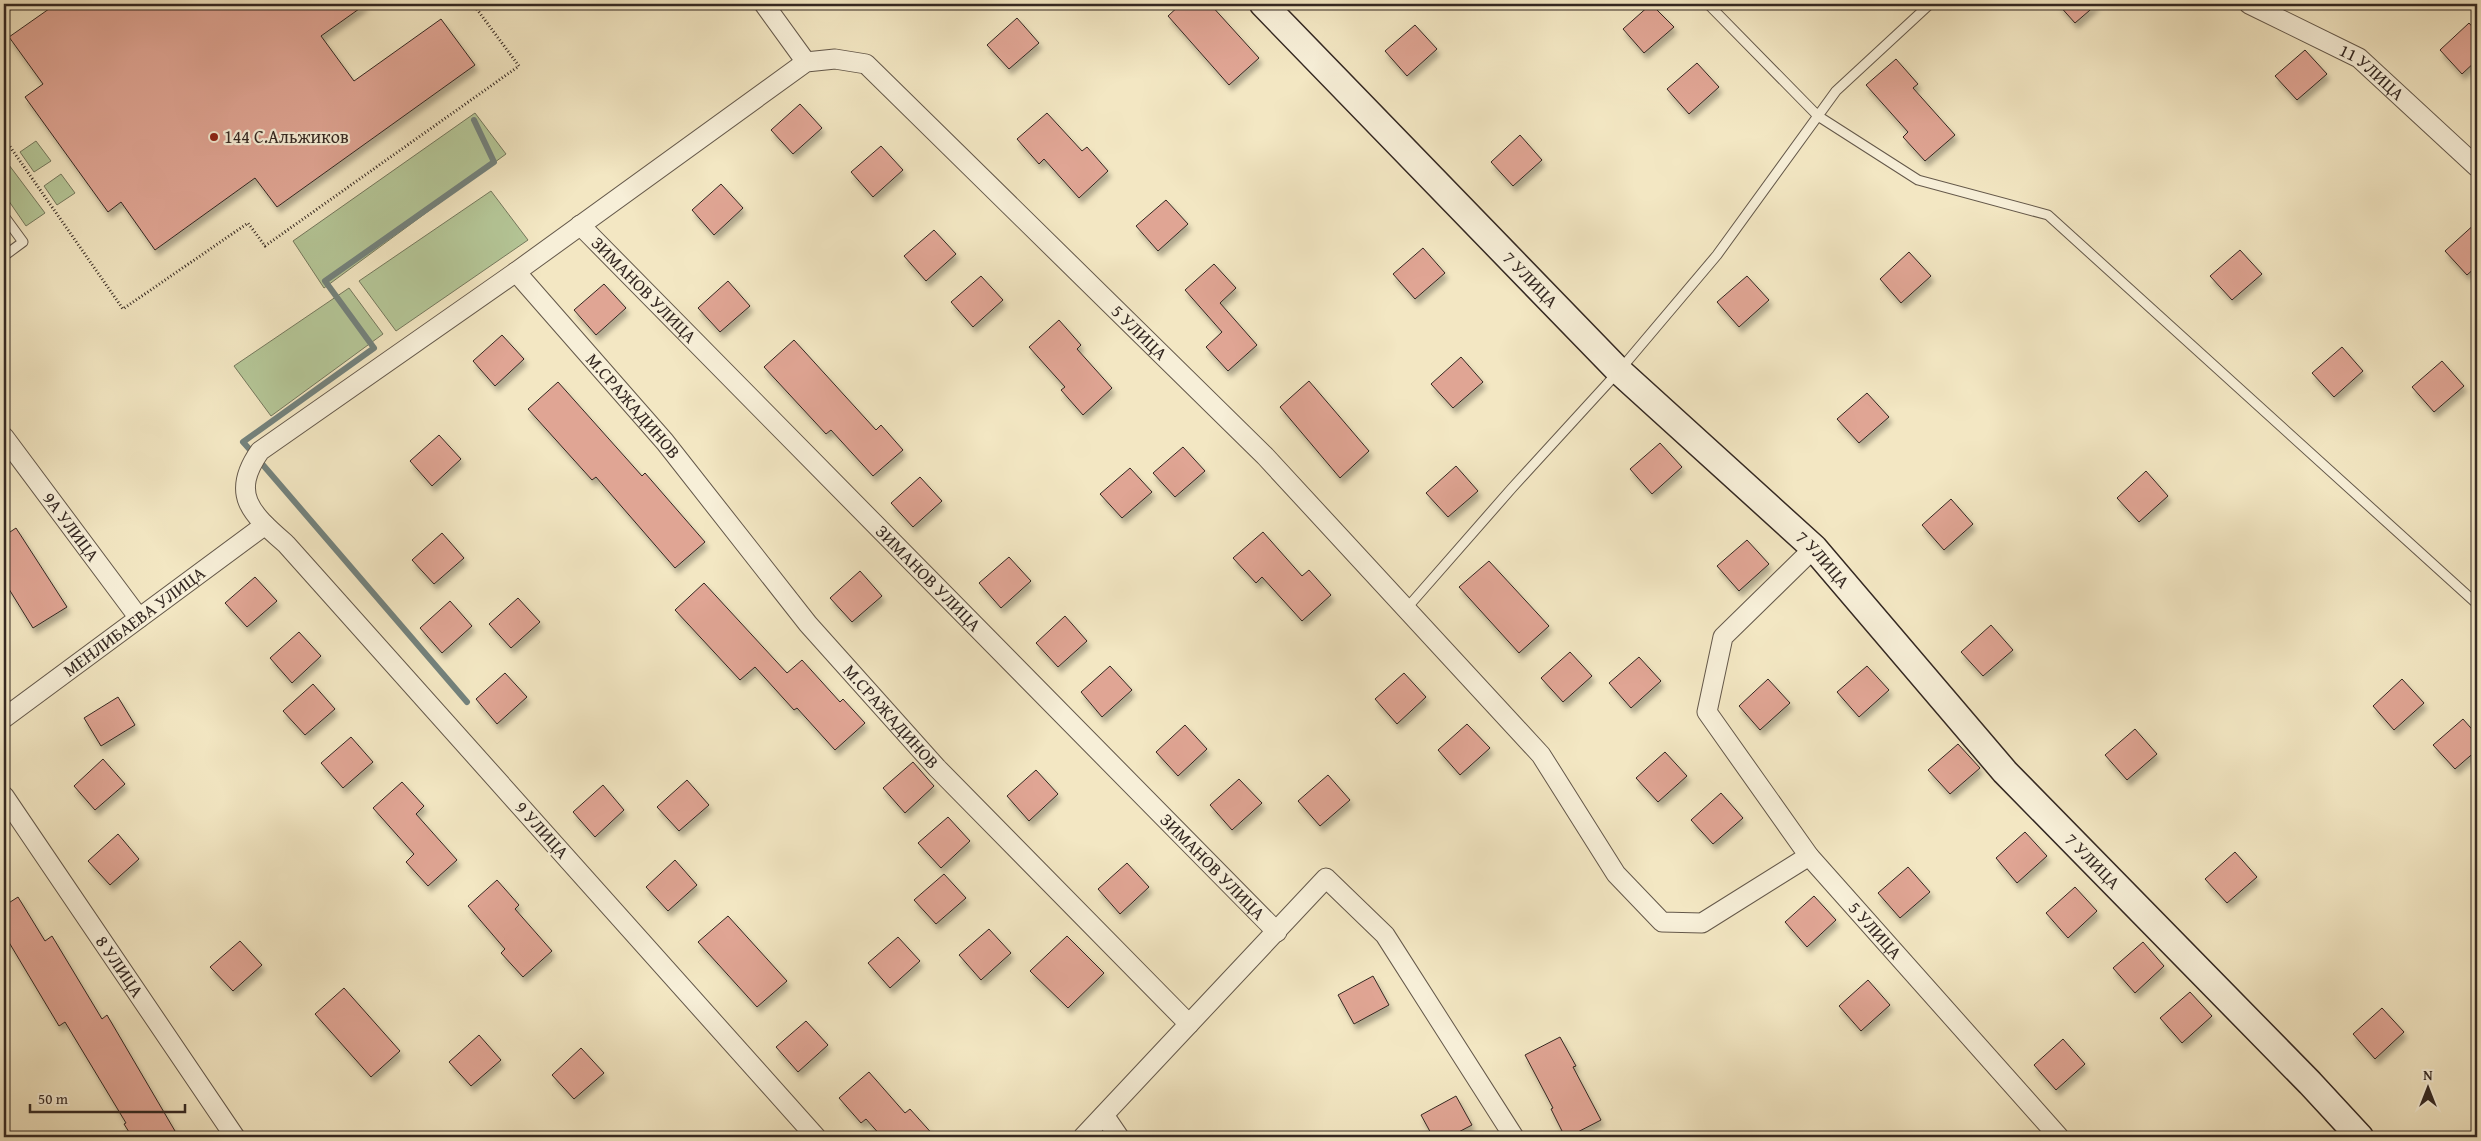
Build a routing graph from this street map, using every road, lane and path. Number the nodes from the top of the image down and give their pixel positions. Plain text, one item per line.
1 (18, 4) edge
2 (473, 4) edge
3 (764, 4) edge
4 (1263, 4) edge
5 (1708, 4) edge
6 (1930, 4) edge
7 (2249, 4) edge
8 (4, 13) edge
9 (806, 62) junction
10 (1818, 116) junction
11 (4, 138) edge
12 (2477, 167) edge
13 (4, 216) edge
14 (580, 225) junction
15 (4, 256) edge
16 (516, 272) junction
17 (1619, 371) junction
18 (4, 437) edge
19 (265, 525) junction
20 (1814, 548) junction
21 (2477, 604) edge
22 (1406, 609) junction
23 (139, 618) junction
24 (4, 718) edge
25 (4, 796) edge
26 (1809, 856) junction
27 (1277, 932) junction
28 (1190, 1024) junction
29 (1104, 1115) junction
30 (235, 1137) edge
31 (816, 1137) edge
32 (1083, 1137) edge
33 (1119, 1137) edge
34 (1514, 1137) edge
35 (2059, 1137) edge
36 (2360, 1137) edge

1 - 8 path
2 - 11 path
3 - 9 street
4 - 17 street, 7 УЛИЦА
5 - 10 lane
6 - 10 lane
7 - 12 street, 11 УЛИЦА
9 - 14 street, 9 УЛИЦА
9 - 22 street, 5 УЛИЦА
10 - 17 lane
10 - 21 lane
13 - 15 lane
14 - 16 street, 9 УЛИЦА
14 - 27 street, ЗИМАНОВ УЛИЦА
16 - 19 street, 9 УЛИЦА
16 - 28 street, М.СРАЖАДИНОВ
17 - 20 street, 7 УЛИЦА
17 - 22 lane
18 - 23 street, 9А УЛИЦА
19 - 23 street, МЕНЛИБАЕВА УЛИЦА
19 - 31 street, 9 УЛИЦА
20 - 26 street, 5 УЛИЦА
20 - 36 street, 7 УЛИЦА
22 - 26 street, 5 УЛИЦА
23 - 24 street, МЕНЛИБАЕВА УЛИЦА
25 - 30 street, 8 УЛИЦА
26 - 35 street, 5 УЛИЦА
27 - 28 street
27 - 34 street
28 - 29 street
29 - 32 street
29 - 33 street

